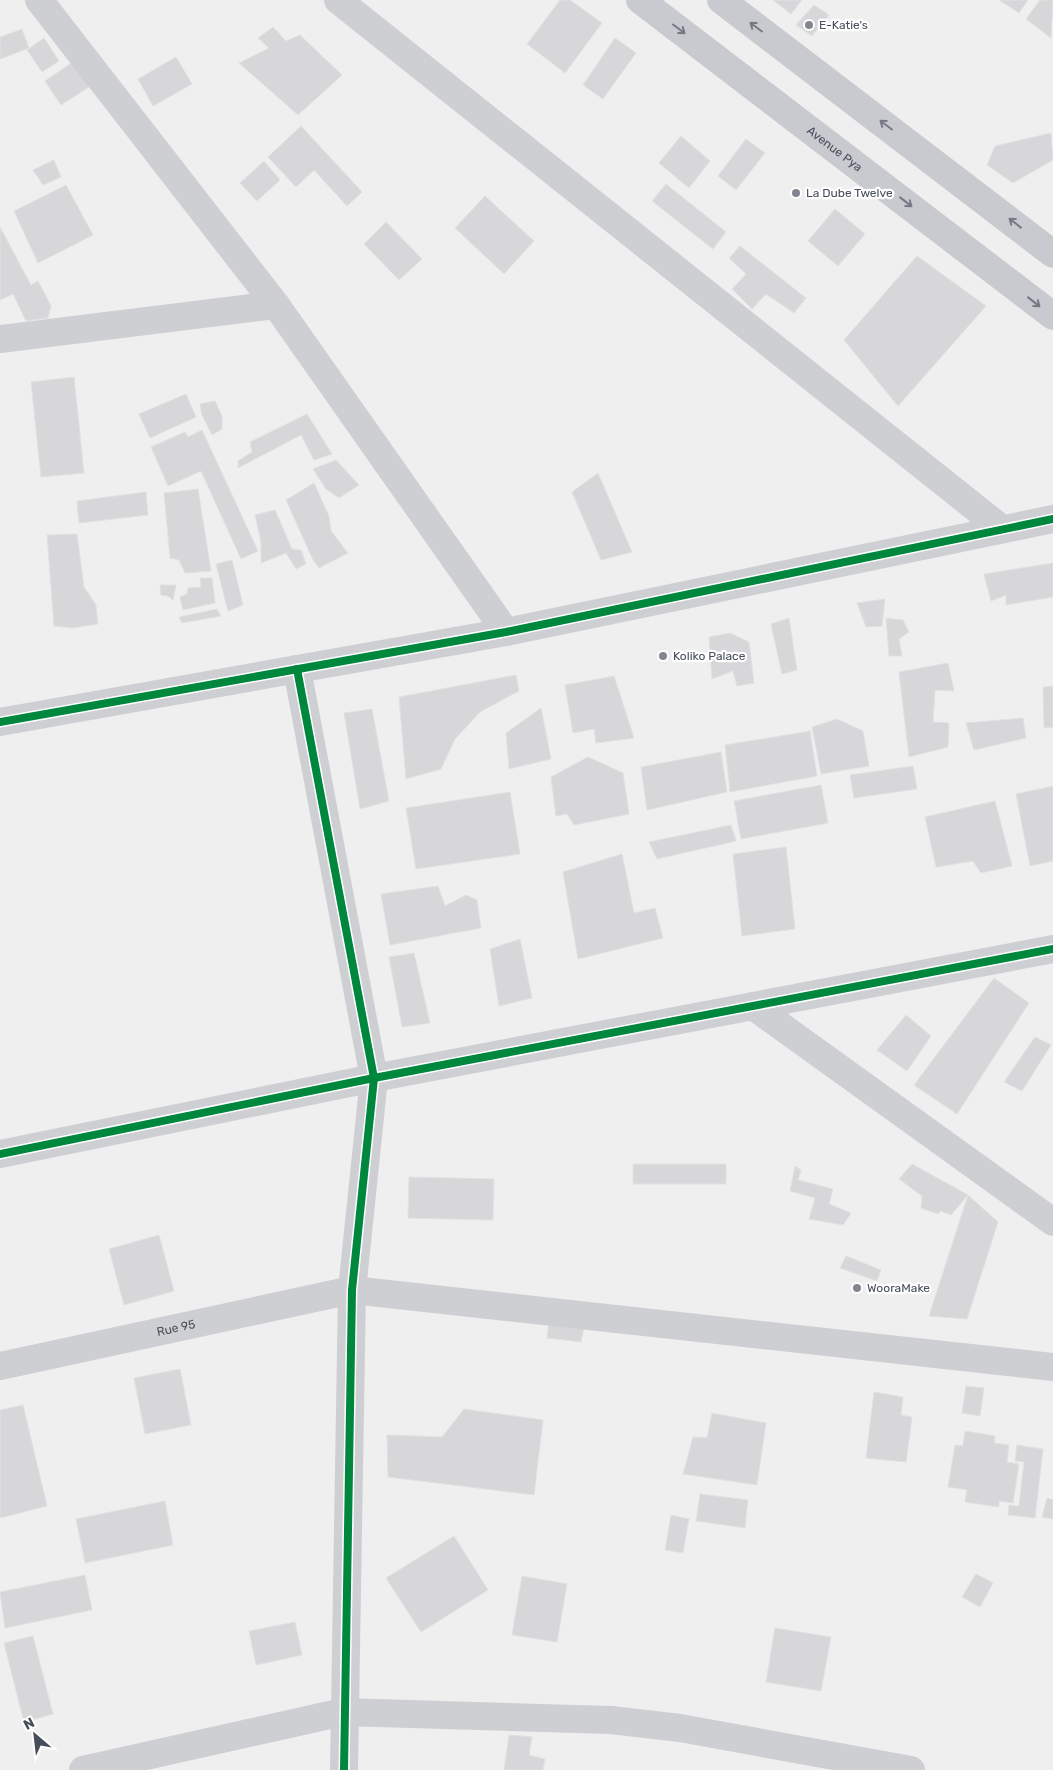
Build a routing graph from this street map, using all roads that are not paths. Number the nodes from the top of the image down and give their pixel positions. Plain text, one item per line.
1 (39, 0) edge
2 (338, 0) edge
3 (640, 0) edge
4 (721, 0) edge
5 (1053, 254) edge
6 (276, 305) junction
7 (1053, 316) edge
8 (0, 340) edge
9 (1053, 519) edge
10 (1002, 528) junction
11 (506, 632) junction
12 (297, 669) junction
13 (0, 722) edge
14 (1053, 949) edge
15 (753, 1006) junction
16 (374, 1078) junction
17 (0, 1154) edge
18 (1053, 1222) edge
19 (352, 1290) junction
20 (0, 1366) edge
21 (1053, 1367) edge
22 (343, 1712) junction
23 (83, 1770) edge
24 (344, 1770) edge
25 (911, 1770) edge

1 - 6 street
2 - 10 street
3 -> 7 main road, Avenue Pya
5 -> 4 main road
6 - 8 street
6 - 11 street
9 - 10 street
10 - 11 street
11 - 12 street
12 - 13 street
12 - 16 street
14 - 15 street
15 - 16 street
15 - 18 street
16 - 17 street
16 - 19 street
19 - 20 street, Rue 95
19 - 21 street, Rue 95
19 - 22 street
22 - 23 street
22 - 24 street
22 - 25 street

